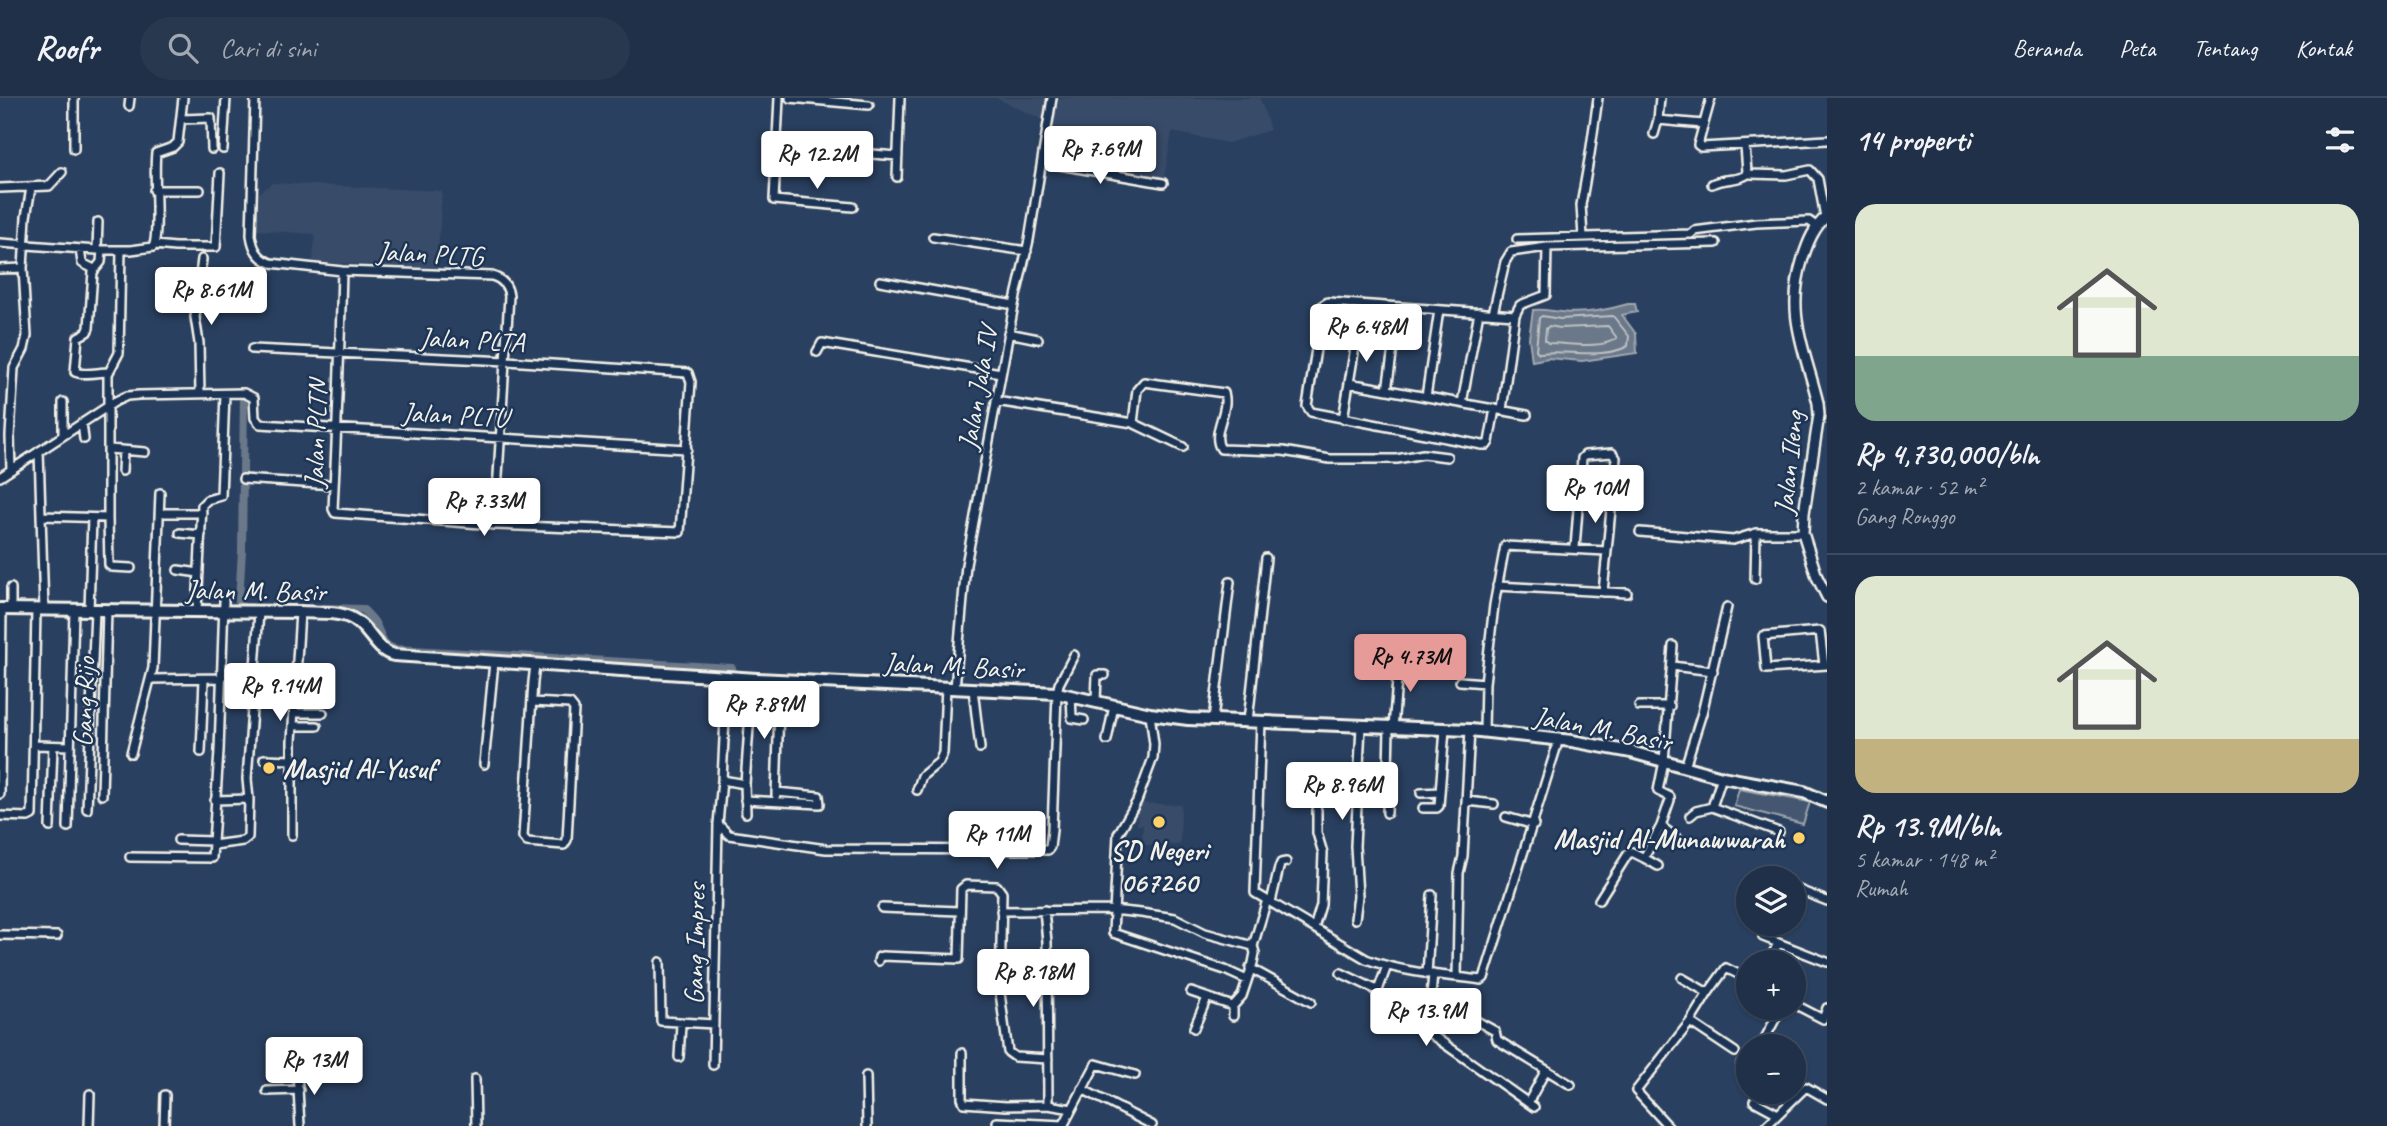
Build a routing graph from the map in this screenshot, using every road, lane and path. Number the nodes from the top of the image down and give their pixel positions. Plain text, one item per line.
1 (74, 98) edge
2 (183, 98) edge
3 (226, 98) edge
4 (256, 98) edge
5 (779, 98) edge
6 (790, 98) edge
7 (900, 98) edge
8 (1052, 98) edge
9 (1598, 98) edge
10 (1660, 98) edge
11 (1711, 98) edge
12 (869, 105) dead end
13 (181, 119) junction
14 (1658, 120) junction
15 (1703, 124) junction
16 (1654, 135) dead end
17 (1827, 140) edge
18 (1745, 146) junction
19 (777, 147) junction
20 (74, 149) dead end
21 (212, 149) dead end
22 (223, 149) dead end
23 (898, 156) junction
24 (1042, 162) junction
25 (62, 172) dead end
26 (220, 173) dead end
27 (1748, 174) junction
28 (897, 177) dead end
29 (1163, 183) dead end
30 (1712, 184) dead end
31 (0, 188) edge
32 (31, 188) junction
33 (154, 190) junction
34 (200, 190) dead end
35 (853, 207) dead end
36 (1826, 216) edge
37 (98, 222) dead end
38 (1816, 226) junction
39 (933, 237) dead end
40 (1583, 237) junction
41 (1690, 238) junction
42 (1517, 239) dead end
43 (0, 243) edge
44 (24, 243) junction
45 (1716, 243) dead end
46 (155, 245) junction
47 (1547, 247) junction
48 (80, 248) junction
49 (100, 250) junction
50 (121, 250) junction
51 (1027, 251) junction
52 (202, 259) dead end
53 (23, 268) junction
54 (0, 269) edge
55 (94, 269) junction
56 (342, 271) junction
57 (880, 281) dead end
58 (1014, 305) junction
59 (1362, 305) junction
60 (1399, 307) junction
61 (1439, 310) junction
62 (1479, 312) junction
63 (1493, 313) junction
64 (1515, 314) junction
65 (1008, 333) junction
66 (1038, 339) dead end
67 (252, 349) dead end
68 (817, 352) dead end
69 (339, 354) junction
70 (507, 361) junction
71 (109, 372) junction
72 (1001, 373) junction
73 (689, 374) joint
74 (1349, 383) junction
75 (1387, 390) junction
76 (200, 394) junction
77 (225, 394) junction
78 (1426, 397) junction
79 (996, 401) junction
80 (62, 402) dead end
81 (1462, 403) junction
82 (108, 407) junction
83 (1498, 410) junction
84 (1527, 415) dead end
85 (1343, 419) junction
86 (82, 423) junction
87 (1133, 423) junction
88 (335, 428) junction
89 (64, 435) junction
90 (501, 438) junction
91 (84, 439) dead end
92 (1183, 447) dead end
93 (109, 449) junction
94 (687, 449) junction
95 (38, 451) junction
96 (123, 451) junction
97 (145, 453) dead end
98 (1447, 457) dead end
99 (11, 470) junction
100 (122, 471) dead end
101 (0, 477) edge
102 (243, 479) dead end
103 (334, 485) junction
104 (160, 493) dead end
105 (165, 513) dead end
106 (202, 513) junction
107 (42, 516) junction
108 (92, 517) junction
109 (108, 518) junction
110 (495, 525) junction
111 (1640, 532) dead end
112 (180, 533) dead end
113 (1756, 533) junction
114 (1803, 533) junction
115 (201, 535) junction
116 (1575, 548) junction
117 (1607, 551) junction
118 (1266, 558) dead end
119 (131, 568) dead end
120 (178, 570) dead end
121 (199, 573) junction
122 (1755, 579) dead end
123 (1230, 582) dead end
124 (1497, 586) junction
125 (11, 588) dead end
126 (1603, 592) junction
127 (1627, 593) dead end
128 (1827, 597) edge
129 (224, 606) junction
130 (1727, 607) dead end
131 (4, 609) edge
132 (40, 610) junction
133 (74, 610) junction
134 (97, 610) junction
135 (155, 611) junction
136 (197, 611) junction
137 (260, 612) junction
138 (300, 612) junction
139 (1673, 646) dead end
140 (1074, 655) dead end
141 (1399, 657) dead end
142 (494, 662) junction
143 (535, 665) junction
144 (1826, 665) edge
145 (1672, 666) junction
146 (1713, 671) junction
147 (1105, 675) dead end
148 (727, 677) junction
149 (222, 678) junction
150 (151, 679) junction
151 (204, 679) junction
152 (780, 680) junction
153 (1460, 681) dead end
154 (1485, 683) junction
155 (951, 687) junction
156 (973, 689) junction
157 (1057, 693) junction
158 (1071, 695) junction
159 (1096, 701) junction
160 (532, 702) junction
161 (1114, 706) junction
162 (1639, 706) dead end
163 (1670, 706) junction
164 (294, 713) junction
165 (323, 713) dead end
166 (750, 713) dead end
167 (1150, 714) junction
168 (1084, 720) dead end
169 (1213, 720) junction
170 (1248, 720) junction
171 (1261, 721) junction
172 (294, 726) junction
173 (317, 726) dead end
174 (1361, 726) junction
175 (1391, 728) junction
176 (1445, 729) junction
177 (1470, 730) junction
178 (1484, 731) junction
179 (1559, 739) junction
180 (1107, 740) dead end
181 (35, 746) junction
182 (52, 746) junction
183 (70, 746) junction
184 (980, 748) dead end
185 (201, 752) dead end
186 (131, 753) dead end
187 (264, 759) dead end
188 (292, 760) junction
189 (1664, 761) junction
190 (484, 764) dead end
191 (1685, 767) junction
192 (1722, 777) junction
193 (722, 780) junction
194 (745, 783) junction
195 (917, 790) dead end
196 (776, 792) junction
197 (1440, 792) junction
198 (1421, 793) dead end
199 (0, 794) edge
200 (102, 795) dead end
201 (249, 799) junction
202 (215, 800) junction
203 (745, 800) junction
204 (1467, 801) junction
205 (776, 802) junction
206 (1827, 802) edge
207 (1494, 804) dead end
208 (1712, 807) junction
209 (87, 808) dead end
210 (1423, 808) dead end
211 (1317, 810) dead end
212 (746, 813) dead end
213 (1387, 813) dead end
214 (0, 816) edge
215 (1690, 816) dead end
216 (1506, 817) dead end
217 (718, 824) junction
218 (1534, 825) junction
219 (1661, 826) junction
220 (50, 827) dead end
221 (68, 827) dead end
222 (1779, 832) dead end
223 (292, 835) dead end
224 (1678, 839) dead end
225 (178, 840) dead end
226 (212, 843) junction
227 (130, 857) dead end
228 (1644, 858) junction
229 (1286, 862) dead end
230 (1658, 866) dead end
231 (1806, 893) edge
232 (1432, 895) dead end
233 (1599, 900) dead end
234 (1269, 901) junction
235 (1827, 901) edge
236 (882, 908) dead end
237 (1112, 910) junction
238 (959, 911) junction
239 (1001, 911) junction
240 (1044, 911) junction
241 (1355, 919) dead end
242 (1314, 928) junction
243 (0, 935) edge
244 (57, 936) dead end
245 (1763, 937) dead end
246 (1778, 943) junction
247 (1253, 946) junction
248 (1775, 950) edge
249 (878, 961) dead end
250 (660, 962) dead end
251 (1827, 962) edge
252 (1387, 966) junction
253 (1250, 968) junction
254 (1341, 973) dead end
255 (1736, 973) edge
256 (1430, 974) junction
257 (1457, 976) junction
258 (1682, 978) dead end
259 (1247, 980) junction
260 (1377, 990) junction
261 (1191, 992) dead end
262 (1708, 993) junction
263 (1207, 998) junction
264 (1311, 1002) dead end
265 (1233, 1006) junction
266 (1827, 1009) edge
267 (1806, 1010) edge
268 (1233, 1016) dead end
269 (1690, 1022) junction
270 (681, 1024) junction
271 (714, 1024) junction
272 (1194, 1028) dead end
273 (1735, 1052) dead end
274 (962, 1053) dead end
275 (679, 1057) dead end
276 (1048, 1059) junction
277 (713, 1065) dead end
278 (298, 1069) dead end
279 (1546, 1070) junction
280 (1135, 1075) dead end
281 (866, 1076) dead end
282 (475, 1079) dead end
283 (1571, 1085) dead end
284 (1082, 1089) junction
285 (299, 1090) junction
286 (267, 1091) dead end
287 (90, 1094) dead end
288 (165, 1095) dead end
289 (1827, 1099) edge
290 (1760, 1104) edge
291 (1048, 1105) junction
292 (1072, 1109) junction
293 (1778, 1114) junction
294 (997, 1122) dead end
295 (1063, 1125) edge
296 (1152, 1125) edge
297 (1771, 1125) edge
298 (89, 1126) edge
299 (164, 1126) edge
300 (300, 1126) edge
301 (476, 1126) edge
302 (867, 1126) edge
303 (1668, 1126) edge

1 - 20 street
2 - 13 street
3 - 22 street
4 - 56 street, Jalan PLTG
5 - 19 street
6 - 12 street
7 - 23 street
8 - 24 street, Jalan Jala IV
9 - 40 street
10 - 14 street
11 - 15 street
13 - 21 street
13 - 33 street
14 - 15 street
14 - 16 street
15 - 18 street
17 - 18 street
18 - 27 street
19 - 23 street
19 - 35 street
23 - 28 street
24 - 29 street
24 - 51 street, Jalan Jala IV
25 - 32 street
26 - 46 street
27 - 30 street
27 - 36 street
31 - 32 street
32 - 44 street
33 - 34 street
33 - 46 street
36 - 38 street, Jalan Ileng
37 - 49 street
38 - 41 street
38 - 114 street, Jalan Ileng
39 - 51 street
40 - 41 street
40 - 42 street
41 - 45 street
41 - 47 street
43 - 44 street
44 - 48 street
44 - 53 street
46 - 50 street
47 - 63 street
47 - 64 street
48 - 49 street
48 - 55 street
49 - 50 street
49 - 55 street
50 - 71 street
51 - 58 street, Jalan Jala IV
52 - 76 street
53 - 54 street
53 - 99 street
55 - 71 street
56 - 69 street, Jalan PLTN
56 - 70 street, Jalan PLTG
57 - 58 street
58 - 65 street, Jalan Jala IV
59 - 60 street
59 - 74 street
59 - 85 street
60 - 61 street
60 - 75 street
61 - 62 street
61 - 78 street
62 - 63 street
62 - 81 street
63 - 64 street
64 - 83 street
65 - 66 street
65 - 72 street, Jalan Jala IV
67 - 69 street, Jalan PLTA
68 - 72 street
69 - 70 street, Jalan PLTA
69 - 88 street, Jalan PLTN
70 - 73 street, Jalan PLTA
70 - 90 street, Jalan PLTG
71 - 82 street
72 - 79 street, Jalan Jala IV
73 - 94 street, Jalan PLTN
74 - 75 street
74 - 85 street
75 - 78 street
76 - 77 street
76 - 82 street
77 - 88 street, Jalan PLTU
77 - 106 street
78 - 81 street
79 - 87 street
79 - 155 street, Jalan Jala IV
80 - 89 street
81 - 83 street
82 - 86 street
82 - 93 street
83 - 84 street
83 - 85 street
86 - 89 street
86 - 91 street
87 - 92 street
87 - 98 street
88 - 90 street, Jalan PLTU
88 - 103 street, Jalan PLTN
89 - 95 street
90 - 94 street, Jalan PLTU
90 - 110 street, Jalan PLTG
93 - 96 street
93 - 109 street
94 - 110 street, Jalan PLTN
95 - 99 street
95 - 107 street
96 - 97 street
96 - 100 street
99 - 101 street
102 - 103 street
103 - 110 street, Jalan PLTN
104 - 135 street
105 - 106 street
106 - 115 street
107 - 108 street
107 - 132 street
108 - 109 street
108 - 134 street
109 - 119 street
111 - 113 street
112 - 115 street
113 - 114 street
113 - 122 street
114 - 128 street, Jalan Ileng
115 - 121 street
116 - 117 street
116 - 117 street
116 - 124 street
117 - 126 street
118 - 170 street
120 - 121 street
121 - 136 street
123 - 169 street
124 - 126 street
124 - 154 street
125 - 131 street
126 - 127 street
129 - 136 main road, Jalan M. Basir
129 - 137 main road, Jalan M. Basir
129 - 149 street
130 - 146 street
131 - 132 main road, Jalan M. Basir
131 - 199 street
132 - 133 main road, Jalan M. Basir
132 - 181 street
133 - 134 main road, Jalan M. Basir
133 - 183 street
134 - 135 main road, Jalan M. Basir
134 - 200 street, Gang Rijo
134 - 209 street
135 - 136 main road, Jalan M. Basir
135 - 150 street
137 - 138 main road, Jalan M. Basir
137 - 201 street
138 - 142 main road, Jalan M. Basir
138 - 164 street
139 - 145 street
140 - 157 street
141 - 175 street
142 - 143 main road, Jalan M. Basir
142 - 190 street
143 - 148 main road, Jalan M. Basir
143 - 160 street
144 - 144 street
145 - 146 street
145 - 163 street
146 - 191 street
147 - 159 street
148 - 152 main road, Jalan M. Basir
148 - 193 street, Gang Impres
149 - 151 street
149 - 202 street
150 - 151 street
150 - 186 street
151 - 185 street
152 - 155 main road, Jalan M. Basir
152 - 196 street
153 - 154 street
154 - 178 street
155 - 156 main road, Jalan M. Basir
155 - 195 street, Jalan Jala IV
156 - 157 main road, Jalan M. Basir
156 - 184 street
157 - 158 main road, Jalan M. Basir
157 - 217 street
158 - 159 main road, Jalan M. Basir
158 - 168 street
159 - 161 main road, Jalan M. Basir
160 - 160 street
161 - 167 main road, Jalan M. Basir
161 - 180 street
162 - 163 street
163 - 189 street
164 - 165 street
164 - 172 street
166 - 194 street
167 - 169 main road, Jalan M. Basir
167 - 237 street
169 - 170 main road, Jalan M. Basir
170 - 171 main road, Jalan M. Basir
171 - 174 main road, Jalan M. Basir
171 - 234 street
172 - 173 street
172 - 188 street
174 - 175 main road, Jalan M. Basir
174 - 241 street
175 - 176 main road, Jalan M. Basir
175 - 213 street
176 - 177 main road, Jalan M. Basir
176 - 197 street
177 - 178 main road, Jalan M. Basir
177 - 204 street
178 - 179 main road, Jalan M. Basir
179 - 189 main road, Jalan M. Basir
179 - 218 street
181 - 182 street
181 - 214 street
182 - 183 street
182 - 220 street
183 - 221 street
187 - 188 street
188 - 223 street
189 - 191 main road, Jalan M. Basir
189 - 219 street
191 - 192 main road, Jalan M. Basir
192 - 206 main road, Jalan M. Basir
192 - 208 street
193 - 194 street
193 - 217 street, Gang Impres
194 - 203 street
196 - 205 street
196 - 205 street
197 - 198 street
197 - 210 street
201 - 202 street
201 - 226 street
202 - 226 street
203 - 205 street
203 - 212 street
204 - 207 street
204 - 257 street
208 - 215 street
208 - 222 street
211 - 242 street
216 - 218 street
217 - 271 street, Gang Impres
218 - 257 street
219 - 224 street
219 - 228 street
225 - 226 street
226 - 227 street
228 - 230 street
228 - 233 street
229 - 234 street
231 - 235 street
232 - 256 street
234 - 242 street
234 - 247 street
236 - 238 street
237 - 240 street
237 - 247 street
237 - 259 street
238 - 239 street
238 - 249 street
239 - 240 street
239 - 276 street
240 - 276 street
242 - 252 street
243 - 244 street
245 - 246 street
246 - 248 street
246 - 251 street
247 - 253 street
250 - 270 street
252 - 256 street
252 - 260 street
253 - 259 street
253 - 264 street
254 - 260 street
255 - 262 street
256 - 257 street
256 - 279 street
258 - 262 street
259 - 265 street
260 - 279 street
261 - 263 street
262 - 269 street
263 - 265 street
263 - 272 street
265 - 268 street
266 - 267 street
269 - 273 street
269 - 303 street
270 - 271 street
270 - 275 street
271 - 277 street, Gang Impres
274 - 291 street
276 - 291 street
278 - 285 street
279 - 283 street
280 - 284 street
281 - 302 street
282 - 301 street
284 - 292 street
284 - 296 street
285 - 286 street
285 - 300 street
287 - 298 street
288 - 299 street
289 - 293 street
290 - 293 street
291 - 292 street
292 - 295 street
293 - 297 street
294 - 295 street

